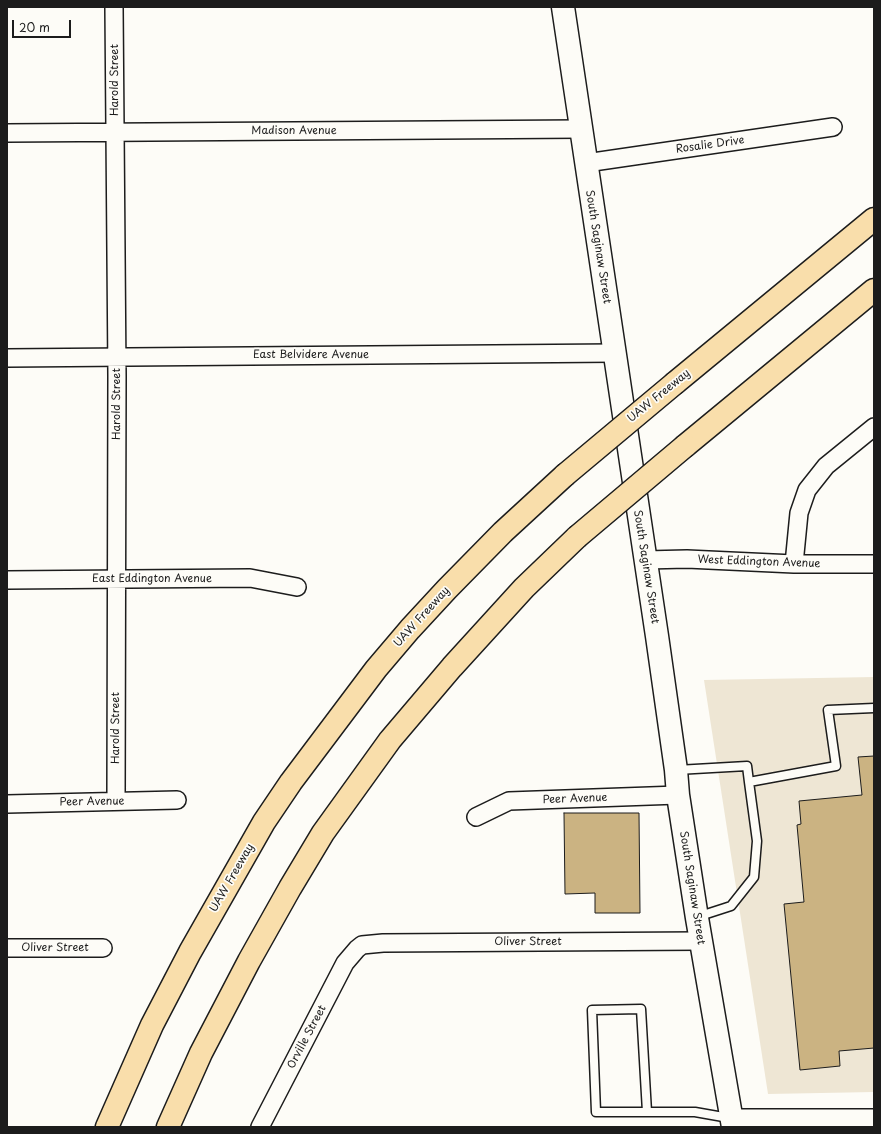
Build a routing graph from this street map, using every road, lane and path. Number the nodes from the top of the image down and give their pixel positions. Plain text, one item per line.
1 (114, 7) edge
2 (563, 7) edge
3 (833, 127) dead end
4 (581, 129) junction
5 (7, 133) edge
6 (115, 133) junction
7 (586, 163) junction
8 (874, 219) edge
9 (874, 290) edge
10 (615, 353) junction
11 (117, 357) junction
12 (7, 358) edge
13 (874, 428) edge
14 (645, 560) junction
15 (794, 564) junction
16 (874, 564) edge
17 (116, 579) junction
18 (7, 580) edge
19 (297, 587) dead end
20 (874, 708) edge
21 (676, 770) junction
22 (749, 782) junction
23 (678, 795) junction
24 (176, 800) dead end
25 (116, 801) junction
26 (7, 804) edge
27 (476, 816) dead end
28 (696, 918) junction
29 (700, 941) junction
30 (7, 948) edge
31 (103, 948) dead end
32 (357, 949) joint
33 (647, 1112) junction
34 (874, 1118) edge
35 (733, 1122) edge
36 (108, 1127) edge
37 (168, 1127) edge
38 (260, 1127) edge

1 - 6 street, Harold Street
2 - 4 main road, South Saginaw Street
3 - 7 street, Rosalie Drive
4 - 6 street, Madison Avenue
4 - 7 main road, South Saginaw Street
5 - 6 street, Madison Avenue
6 - 11 street, Harold Street
7 - 10 main road, South Saginaw Street
8 - 36 highway, UAW Freeway, bridge
9 - 37 highway, bridge
10 - 11 street, East Belvidere Avenue
10 - 14 main road, South Saginaw Street
11 - 12 street, East Belvidere Avenue
11 - 17 street, Harold Street
13 - 15 street
14 - 15 street, West Eddington Avenue
14 - 21 main road, South Saginaw Street
15 - 16 street, West Eddington Avenue
17 - 18 street, East Eddington Avenue
17 - 19 street, East Eddington Avenue
17 - 25 street, Harold Street
20 - 22 lane
21 - 22 lane
21 - 23 main road, South Saginaw Street
22 - 28 lane
23 - 27 street, Peer Avenue
23 - 28 main road, South Saginaw Street
24 - 25 street, Peer Avenue
25 - 26 street, Peer Avenue
28 - 29 main road, South Saginaw Street
29 - 32 street, Oliver Street
29 - 35 main road, South Saginaw Street
30 - 31 street, Oliver Street
32 - 38 street, Orville Street
33 - 33 lane
33 - 35 lane
34 - 35 street

